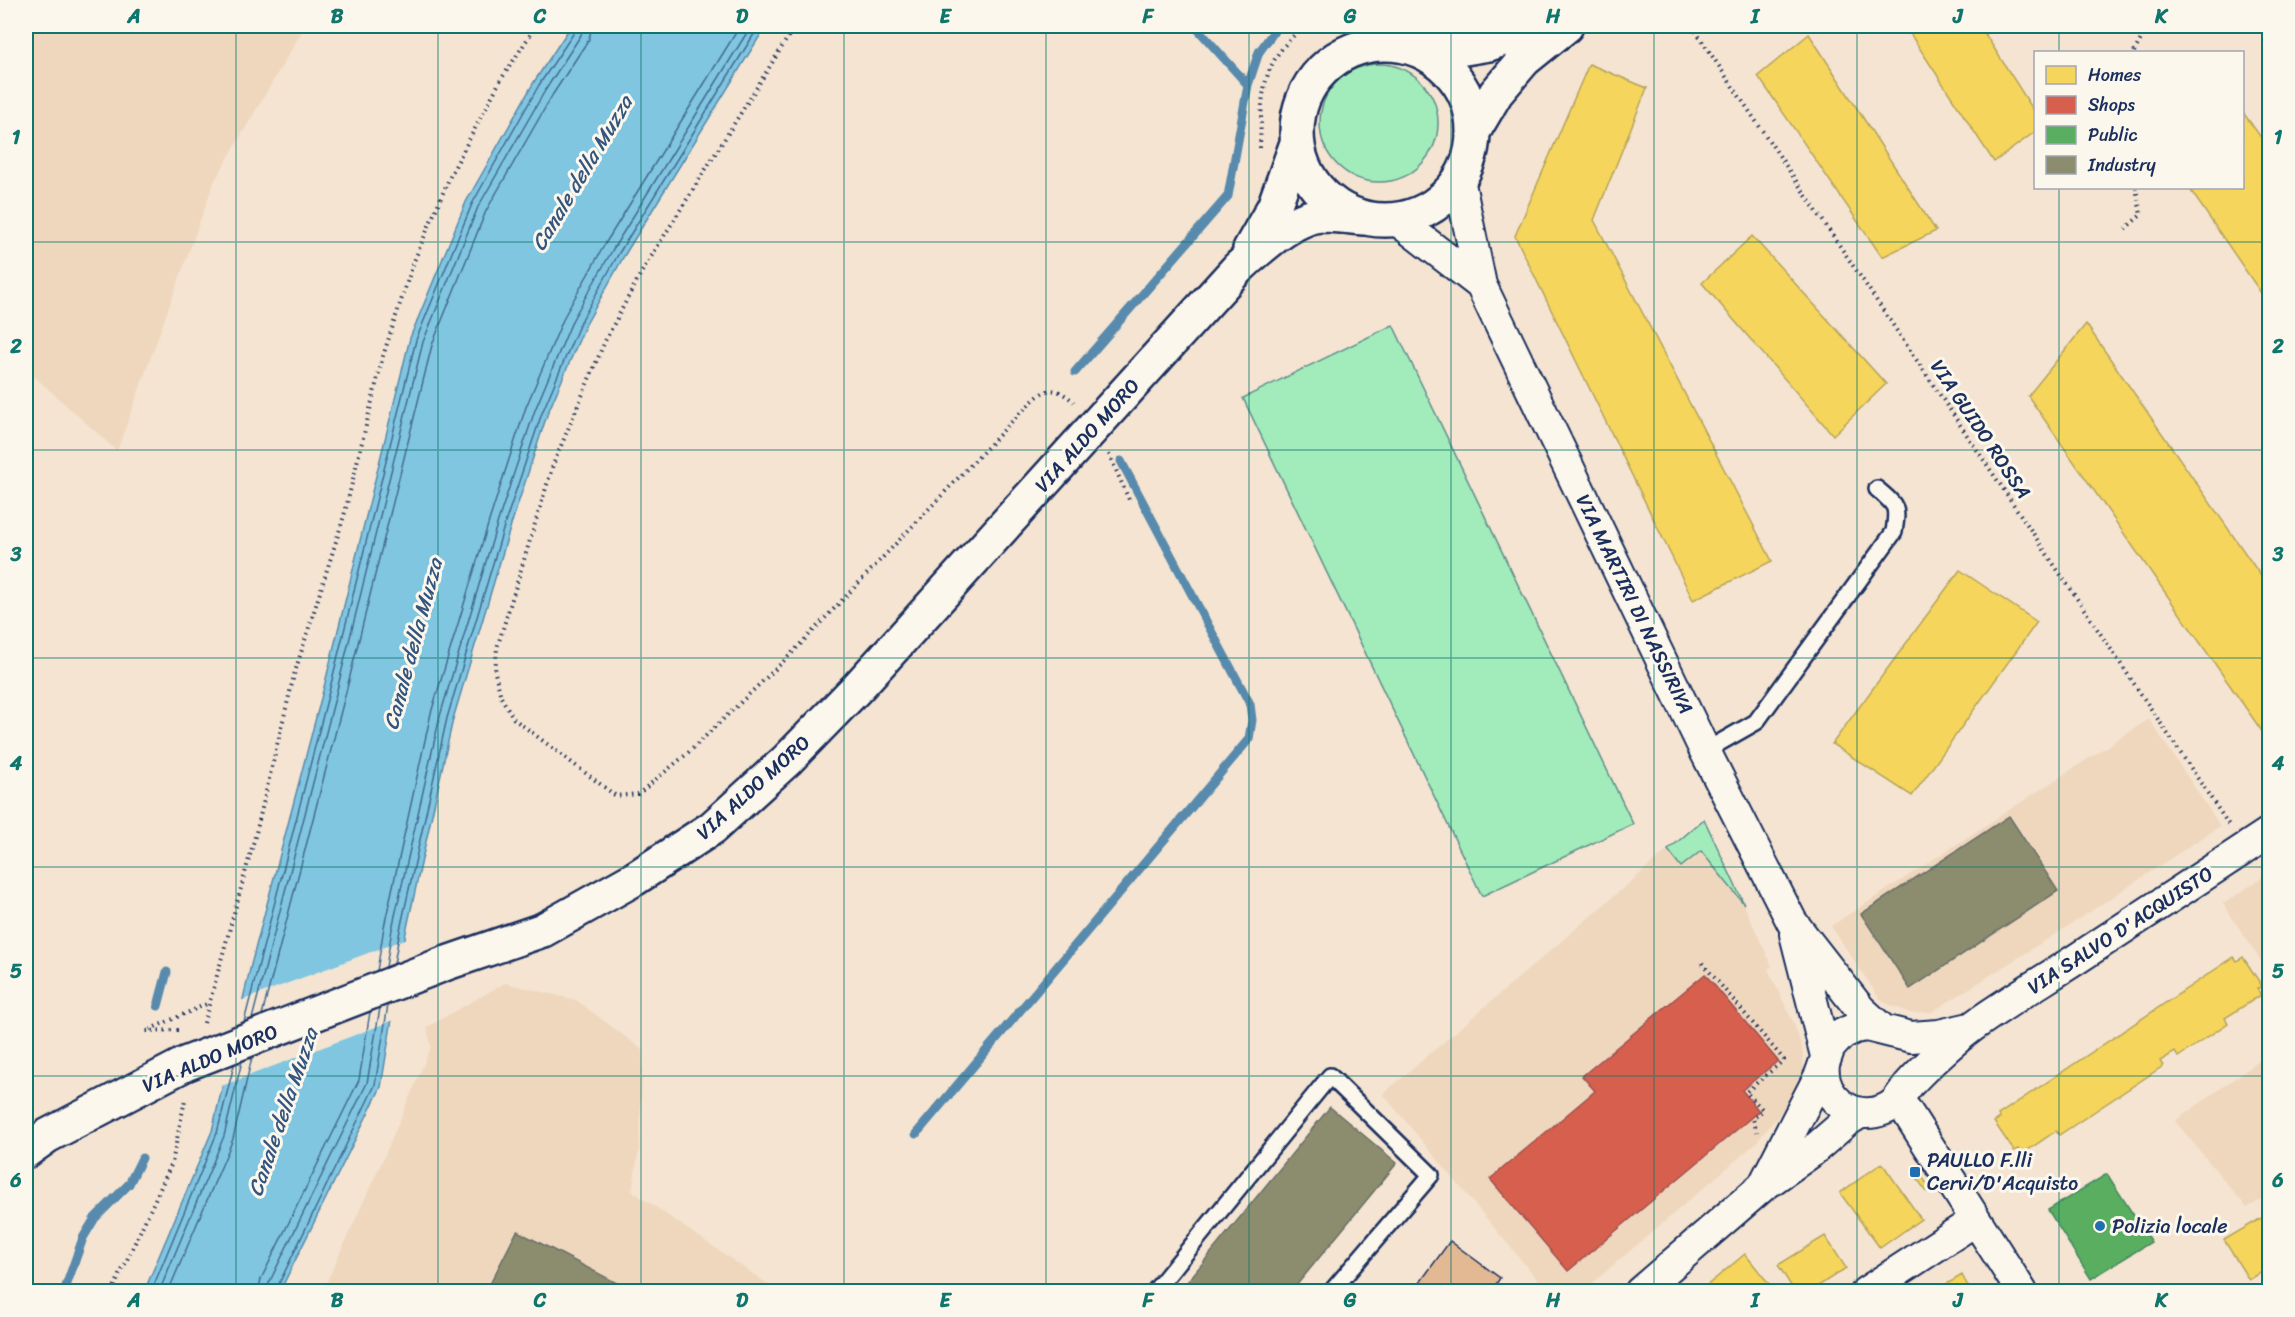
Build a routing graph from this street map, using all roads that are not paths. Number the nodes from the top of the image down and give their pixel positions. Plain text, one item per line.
1 (1540, 26) edge
2 (1566, 26) edge
3 (1403, 46) junction
4 (1473, 132) junction
5 (1297, 143) junction
6 (1460, 178) junction
7 (1364, 218) junction
8 (1396, 220) junction
9 (1238, 268) junction
10 (1481, 285) junction
11 (1877, 489) dead end
12 (1705, 751) junction
13 (2270, 832) edge
14 (1792, 922) junction
15 (1970, 1028) junction
16 (1886, 1031) junction
17 (1825, 1060) junction
18 (1901, 1096) junction
19 (1860, 1113) junction
20 (26, 1151) edge
21 (1769, 1175) junction
22 (1976, 1220) junction
23 (1154, 1292) edge
24 (1331, 1292) edge
25 (1640, 1292) edge
26 (1866, 1292) edge
27 (2022, 1292) edge

1 - 3 street, VIA ALDO MORO
2 - 4 street, VIA ALDO MORO
3 - 4 street, VIA ALDO MORO
3 - 5 street, VIA ALDO MORO
4 - 6 street, VIA ALDO MORO
5 - 7 street, VIA ALDO MORO
5 - 9 street, VIA ALDO MORO
6 - 8 street, VIA ALDO MORO
6 - 10 street, VIA MARTIRI DI NASSIRIYA
7 - 8 street, VIA ALDO MORO
7 - 9 street, VIA ALDO MORO
8 - 10 street, VIA MARTIRI DI NASSIRIYA
9 - 20 street, VIA ALDO MORO, bridge
10 - 12 street, VIA MARTIRI DI NASSIRIYA
11 - 12 lane
12 - 14 street, VIA MARTIRI DI NASSIRIYA
13 - 15 street, VIA SALVO D'ACQUISTO
14 - 16 street, VIA MARTIRI DI NASSIRIYA
14 - 17 street, VIA MARTIRI DI NASSIRIYA
15 - 16 street
15 - 18 street
16 - 17 street
16 - 18 street
17 - 19 street
17 - 21 street
18 - 19 street
18 - 22 street
19 - 21 street
21 - 25 street
22 - 26 street
22 - 27 street
23 - 24 lane

